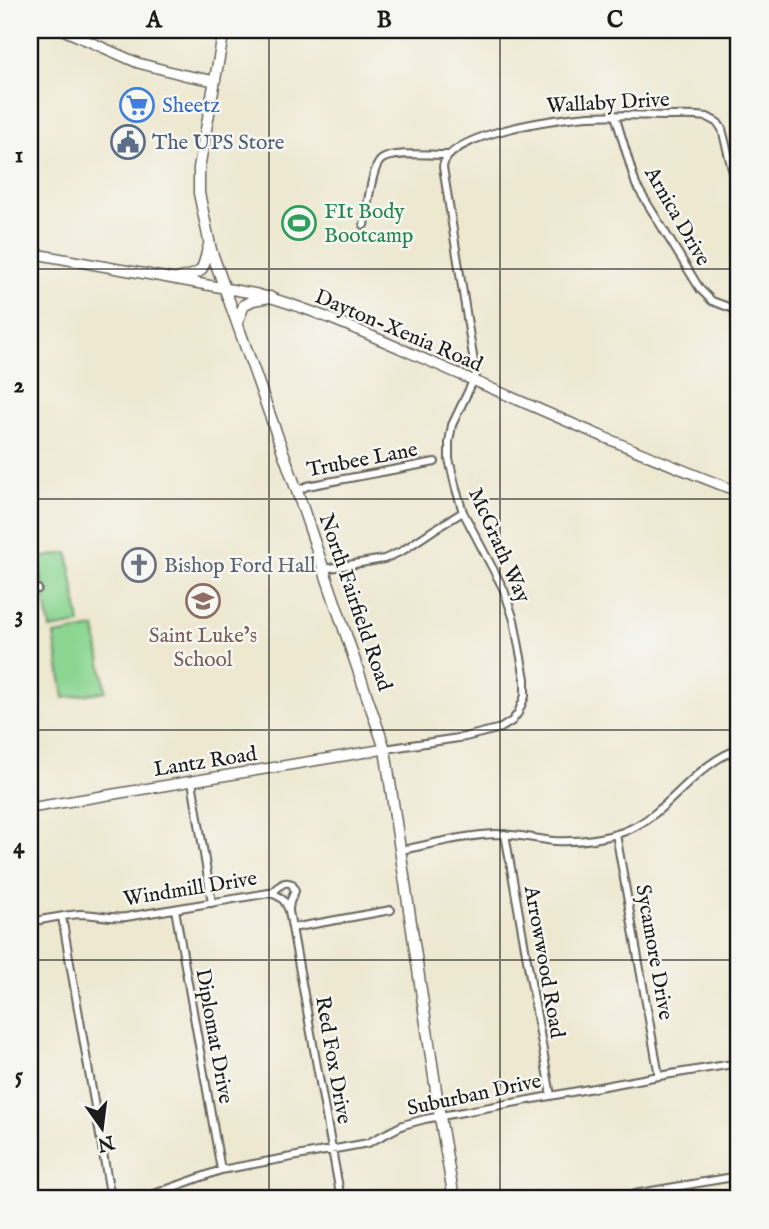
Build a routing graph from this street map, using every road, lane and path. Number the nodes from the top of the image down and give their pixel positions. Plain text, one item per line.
1 (63, 30) edge
2 (224, 30) edge
3 (215, 81) junction
4 (615, 116) junction
5 (448, 155) junction
6 (739, 197) edge
7 (364, 225) dead end
8 (209, 244) junction
9 (30, 253) edge
10 (177, 279) junction
11 (224, 288) junction
12 (270, 297) junction
13 (739, 311) edge
14 (237, 324) junction
15 (473, 381) junction
16 (435, 463) dead end
17 (297, 491) junction
18 (739, 492) edge
19 (463, 512) junction
20 (324, 569) junction
21 (386, 748) junction
22 (739, 749) edge
23 (192, 781) junction
24 (30, 808) edge
25 (505, 834) junction
26 (616, 834) junction
27 (401, 850) junction
28 (269, 893) junction
29 (212, 903) junction
30 (175, 909) junction
31 (391, 910) dead end
32 (289, 911) junction
33 (62, 917) junction
34 (30, 922) edge
35 (292, 928) junction
36 (739, 1063) edge
37 (659, 1076) junction
38 (551, 1096) junction
39 (440, 1117) junction
40 (332, 1150) junction
41 (221, 1170) junction
42 (739, 1176) edge
43 (111, 1199) edge
44 (140, 1199) edge
45 (341, 1199) edge
46 (454, 1199) edge
47 (605, 1199) edge

1 - 3 main road
2 - 3 main road, North Fairfield Road
3 - 8 main road, North Fairfield Road
4 - 5 street, Wallaby Drive
4 - 6 street, Wallaby Drive
4 - 13 street, Arnica Drive
5 - 7 street
5 - 15 street
8 - 10 main road
8 - 11 main road, North Fairfield Road
9 - 10 main road, Dayton-Xenia Road
10 - 11 main road, Dayton-Xenia Road
11 - 12 main road, Dayton-Xenia Road
11 - 14 main road, North Fairfield Road
12 - 14 main road
12 - 15 main road, Dayton-Xenia Road
14 - 17 main road, North Fairfield Road
15 - 18 main road, Dayton-Xenia Road
15 - 19 street, McGrath Way
16 - 17 street, Trubee Lane
17 - 20 main road, North Fairfield Road
19 - 20 street
19 - 21 street, McGrath Way
20 - 21 main road, North Fairfield Road
21 - 23 main road, Lantz Road
21 - 27 main road, North Fairfield Road
22 - 26 street
23 - 24 main road, Lantz Road
23 - 29 street
25 - 26 street
25 - 27 street
25 - 38 street, Arrowwood Road
26 - 37 street, Sycamore Drive
27 - 39 main road, North Fairfield Road
28 - 29 street, Windmill Drive
28 - 32 street, Windmill Drive
28 - 32 street
29 - 30 street, Windmill Drive
30 - 33 street, Windmill Drive
30 - 41 street, Diplomat Drive
31 - 35 street
32 - 35 street
33 - 34 street, Windmill Drive
33 - 43 street
35 - 40 street, Red Fox Drive
36 - 37 street, Suburban Drive
37 - 38 street, Suburban Drive
38 - 39 street, Suburban Drive
39 - 40 street, Suburban Drive
39 - 46 main road, North Fairfield Road
40 - 41 street, Suburban Drive
40 - 45 street, Red Fox Drive
41 - 44 street, Suburban Drive
42 - 47 street

